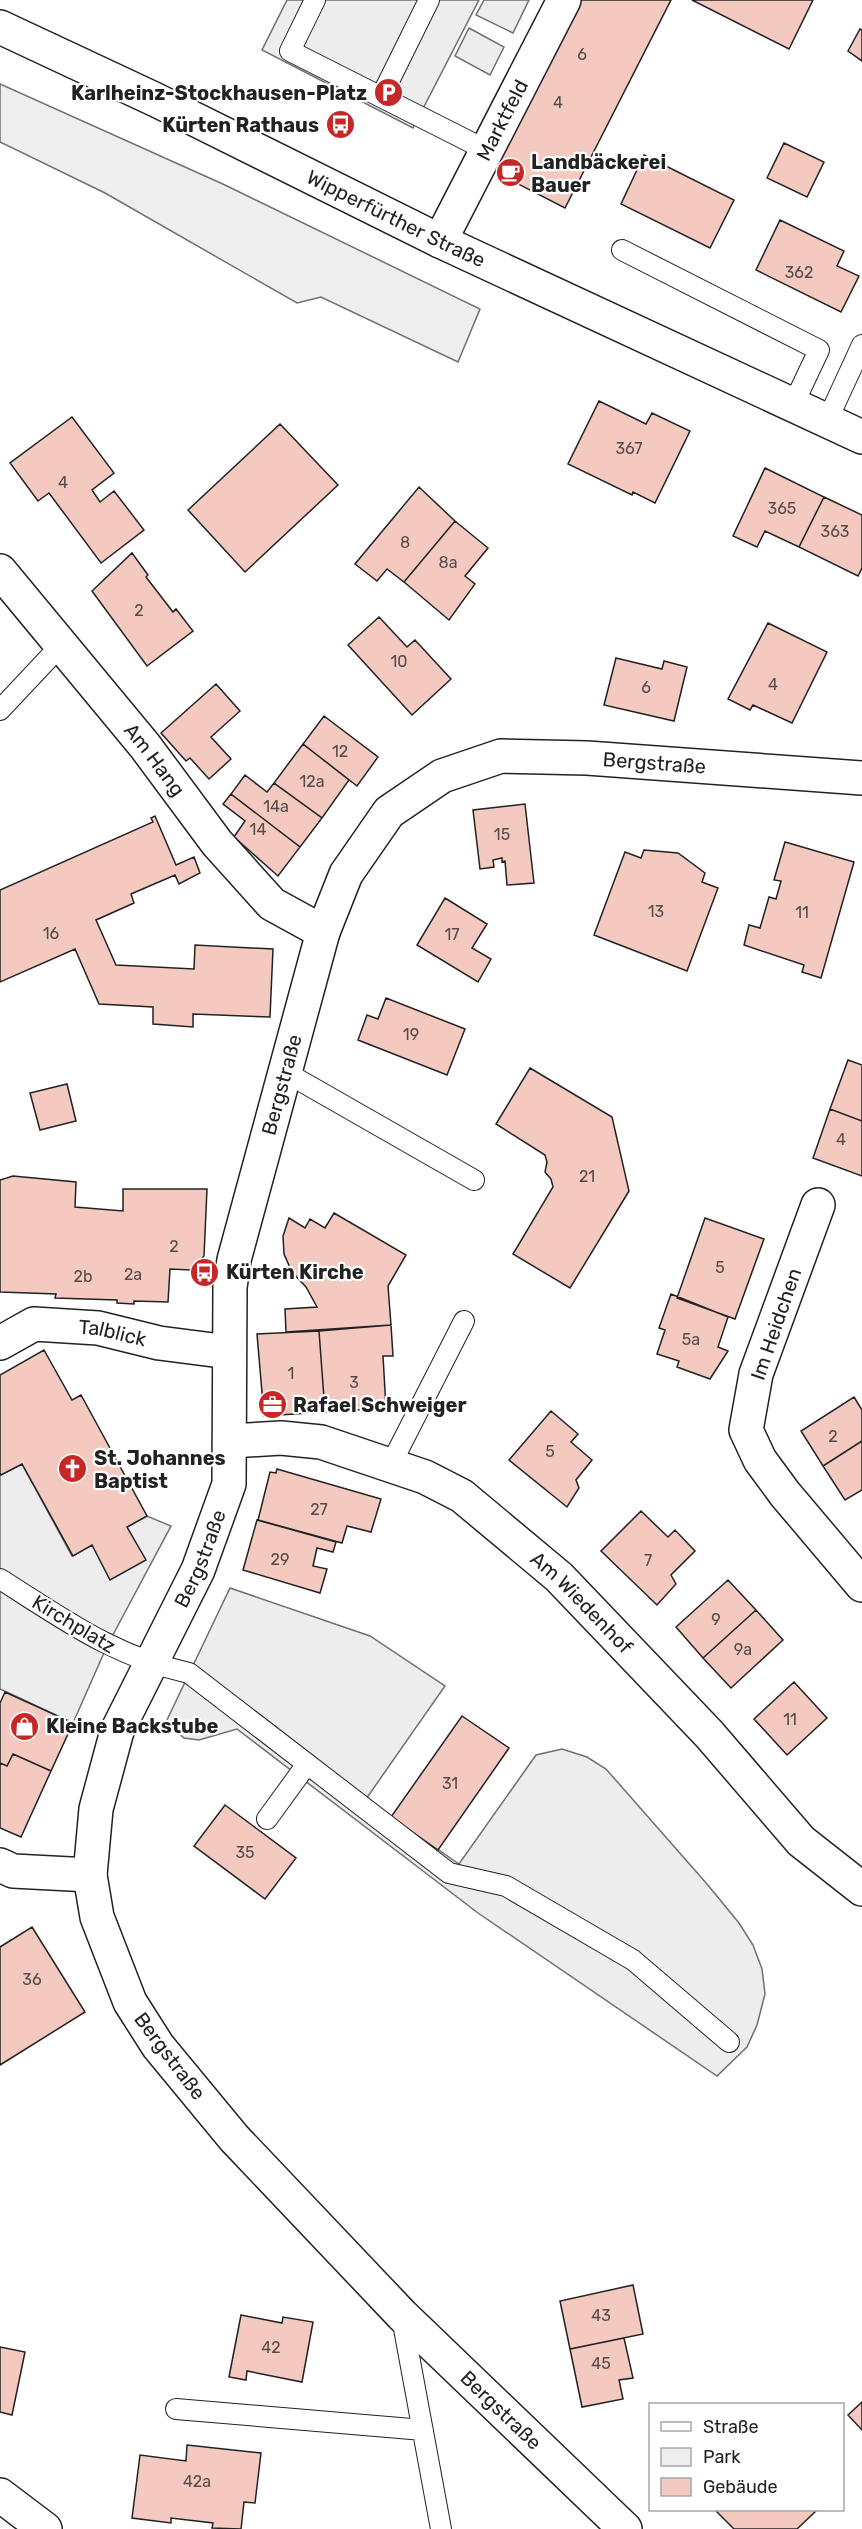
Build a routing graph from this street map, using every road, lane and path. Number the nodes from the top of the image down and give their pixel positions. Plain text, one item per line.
1 (315, 0) edge
2 (429, 0) edge
3 (564, 0) edge
4 (0, 27) edge
5 (381, 97) junction
6 (486, 150) junction
7 (440, 241) junction
8 (622, 250) dead end
9 (862, 345) edge
10 (793, 405) junction
11 (827, 421) junction
12 (862, 437) edge
13 (0, 571) edge
14 (62, 644) junction
15 (0, 710) edge
16 (862, 778) edge
17 (323, 932) junction
18 (285, 1072) junction
19 (474, 1180) dead end
20 (818, 1205) dead end
21 (464, 1321) dead end
22 (0, 1343) edge
23 (230, 1352) junction
24 (231, 1441) junction
25 (391, 1464) junction
26 (0, 1579) edge
27 (862, 1586) edge
28 (151, 1665) junction
29 (307, 1764) junction
30 (267, 1819) dead end
31 (0, 1865) edge
32 (90, 1875) junction
33 (862, 1889) edge
34 (729, 2042) dead end
35 (402, 2315) junction
36 (176, 2409) dead end
37 (423, 2430) junction
38 (0, 2495) edge
39 (45, 2529) edge
40 (441, 2529) edge
41 (625, 2529) edge

1 - 5 lane
2 - 5 lane
3 - 6 main road, Marktfeld
4 - 7 main road, Wipperfürther Straße
5 - 6 lane
6 - 7 main road, Marktfeld
7 - 10 main road, Wipperfürther Straße
8 - 10 lane
9 - 11 lane
10 - 11 main road, Wipperfürther Straße
11 - 12 main road, Wipperfürther Straße
13 - 14 main road, Am Hang
14 - 15 lane
14 - 17 main road, Am Hang
16 - 17 main road, Bergstraße
17 - 18 main road, Bergstraße
18 - 19 lane
18 - 23 main road, Bergstraße
20 - 27 main road, Im Heidchen
21 - 25 lane
22 - 23 main road, Talblick
23 - 24 main road, Bergstraße
24 - 25 main road, Am Wiedenhof
24 - 28 main road, Bergstraße
25 - 33 main road, Am Wiedenhof
26 - 28 lane, Kirchplatz
28 - 29 lane, Kirchplatz
28 - 32 main road, Bergstraße
29 - 30 lane
29 - 34 lane, Kirchplatz
31 - 32 main road
32 - 35 main road, Bergstraße
35 - 37 lane
35 - 41 main road, Bergstraße
36 - 37 lane
37 - 40 lane
38 - 39 main road

